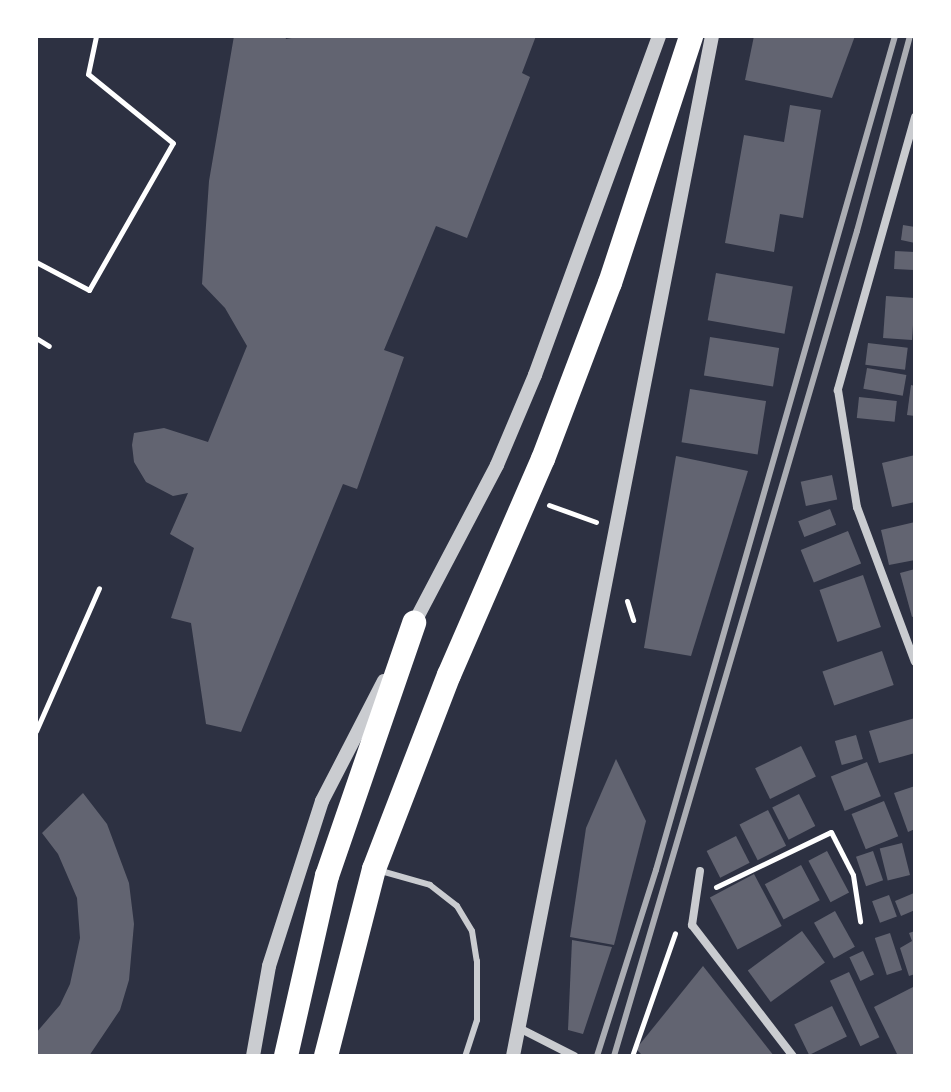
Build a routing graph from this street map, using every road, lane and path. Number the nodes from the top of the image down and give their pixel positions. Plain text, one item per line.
1 (96, 36) edge
2 (659, 36) edge
3 (691, 36) edge
4 (712, 36) edge
5 (915, 117) edge
6 (36, 262) edge
7 (36, 338) edge
8 (49, 346) dead end
9 (99, 588) dead end
10 (627, 602) dead end
11 (633, 620) dead end
12 (414, 623) junction
13 (915, 662) edge
14 (36, 731) edge
15 (374, 869) junction
16 (700, 871) dead end
17 (699, 895) junction
18 (860, 921) dead end
19 (692, 925) junction
20 (519, 1028) junction
21 (253, 1056) edge
22 (286, 1056) edge
23 (326, 1056) edge
24 (465, 1056) edge
25 (513, 1056) edge
26 (574, 1056) edge
27 (632, 1056) edge
28 (793, 1056) edge

1 - 6 path
2 - 12 street
3 - 15 highway
4 - 20 street
5 - 13 street
7 - 8 path
9 - 14 path
10 - 11 path
12 - 21 street
12 - 22 highway
15 - 23 highway
15 - 24 lane
16 - 17 street
17 - 18 path
17 - 19 street
19 - 27 path
19 - 28 street
20 - 25 street
20 - 26 street

